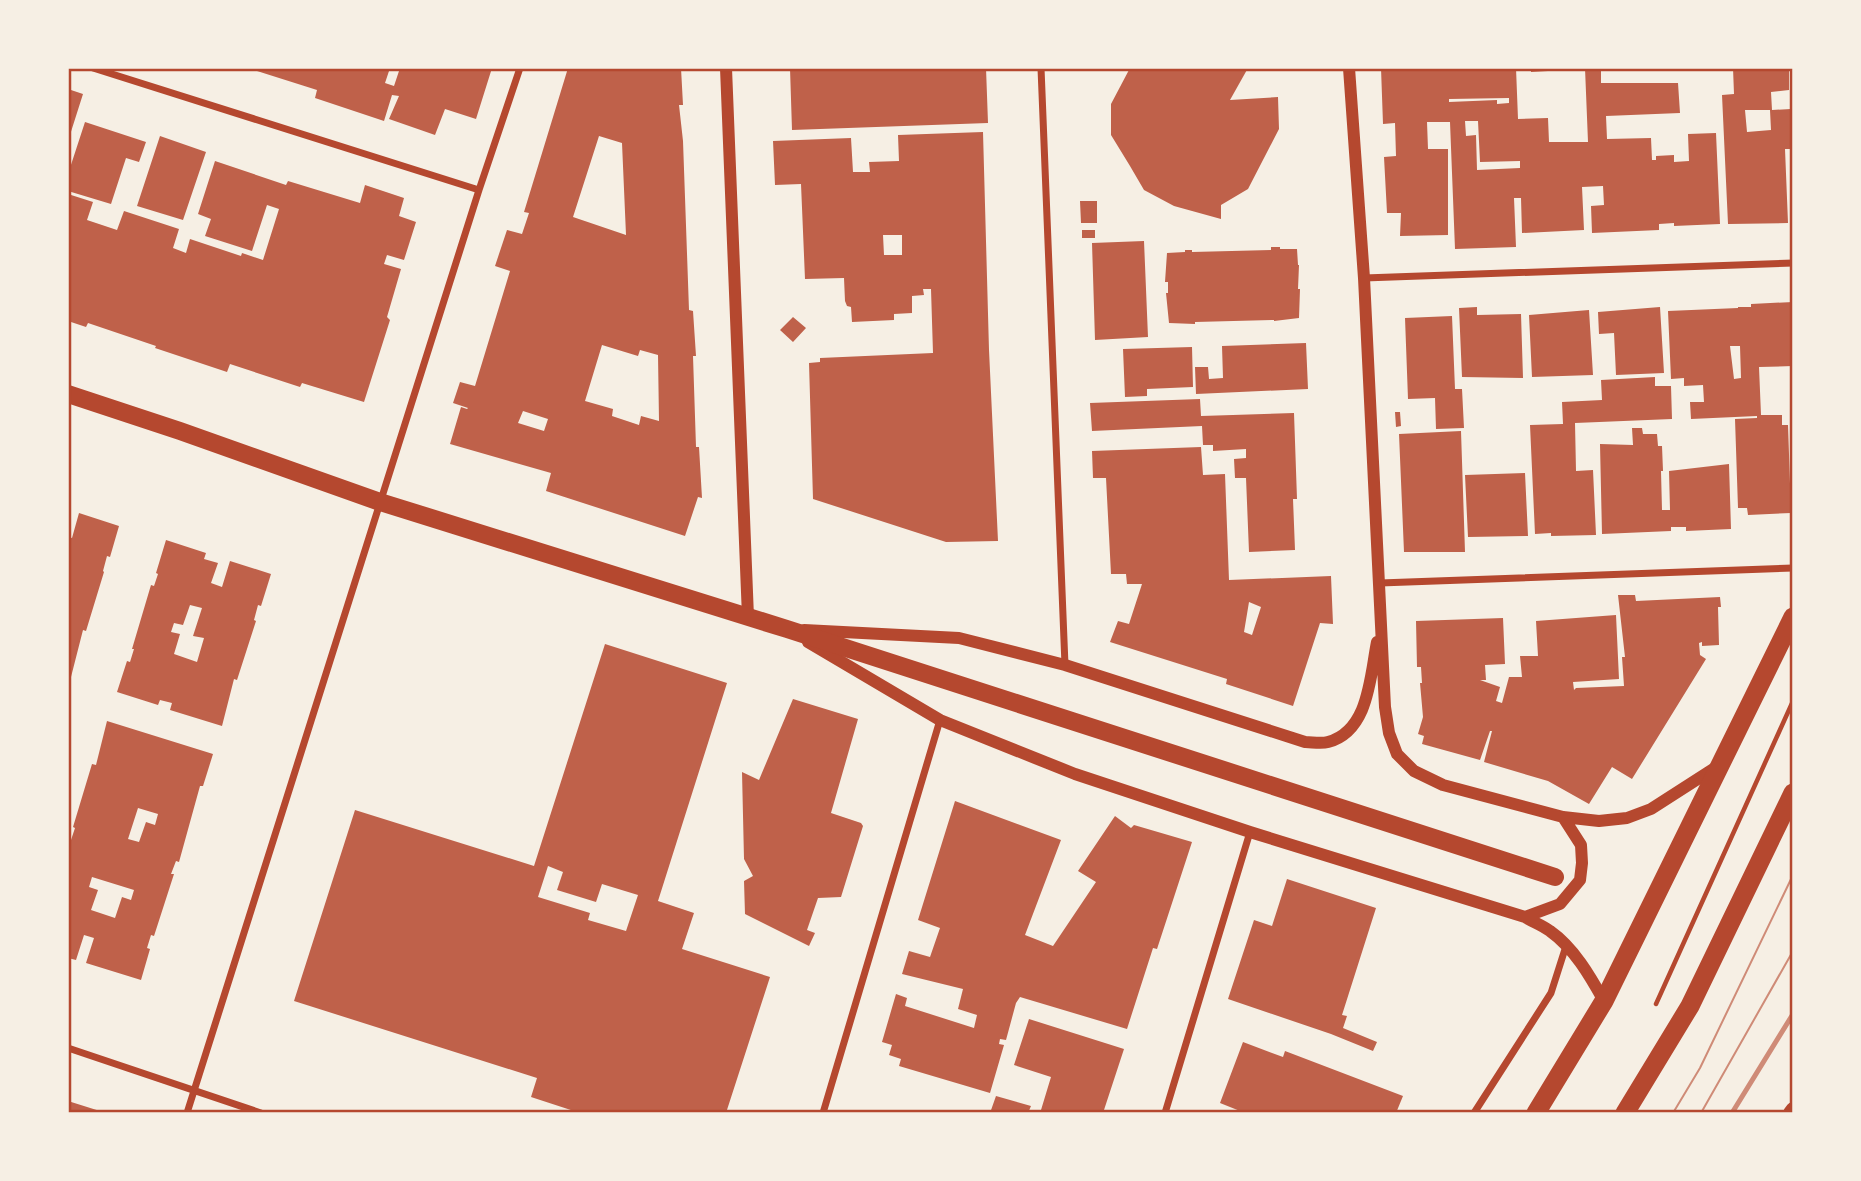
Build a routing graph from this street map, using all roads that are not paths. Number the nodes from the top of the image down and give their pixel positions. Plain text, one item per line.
1 (93, 68) edge
2 (520, 68) edge
3 (726, 68) edge
4 (1041, 68) edge
5 (1349, 68) edge
6 (479, 190) junction
7 (1793, 263) edge
8 (1364, 278) junction
9 (68, 394) edge
10 (380, 502) junction
11 (1793, 568) edge
12 (1380, 583) junction
13 (748, 617) junction
14 (1793, 617) edge
15 (1381, 622) junction
16 (787, 629) junction
17 (1065, 665) junction
18 (940, 720) junction
19 (1721, 764) junction
20 (1793, 793) edge
21 (1563, 817) junction
22 (1250, 832) junction
23 (1555, 877) dead end
24 (1525, 917) junction
25 (1566, 946) junction
26 (1604, 1001) junction
27 (68, 1048) edge
28 (195, 1091) junction
29 (187, 1113) edge
30 (261, 1113) edge
31 (823, 1113) edge
32 (1165, 1113) edge
33 (1474, 1113) edge
34 (1536, 1113) edge
35 (1625, 1113) edge

1 - 6 street
2 - 6 street
3 - 13 street
4 - 17 street
5 - 8 street
6 - 10 street
7 - 8 street
8 - 12 street
9 - 10 main road
10 - 13 main road
10 - 28 street
11 - 12 street
12 - 15 street
13 - 16 main road
14 - 19 highway
15 - 17 street
15 - 21 street
16 - 17 street
16 - 18 street
16 - 23 main road
18 - 22 street
18 - 31 street
19 - 21 street
19 - 26 highway
20 - 35 highway
21 - 24 street
22 - 24 street
22 - 32 street
24 - 25 street
25 - 26 street
25 - 33 street
26 - 34 highway
27 - 28 street
28 - 29 street
28 - 30 street

